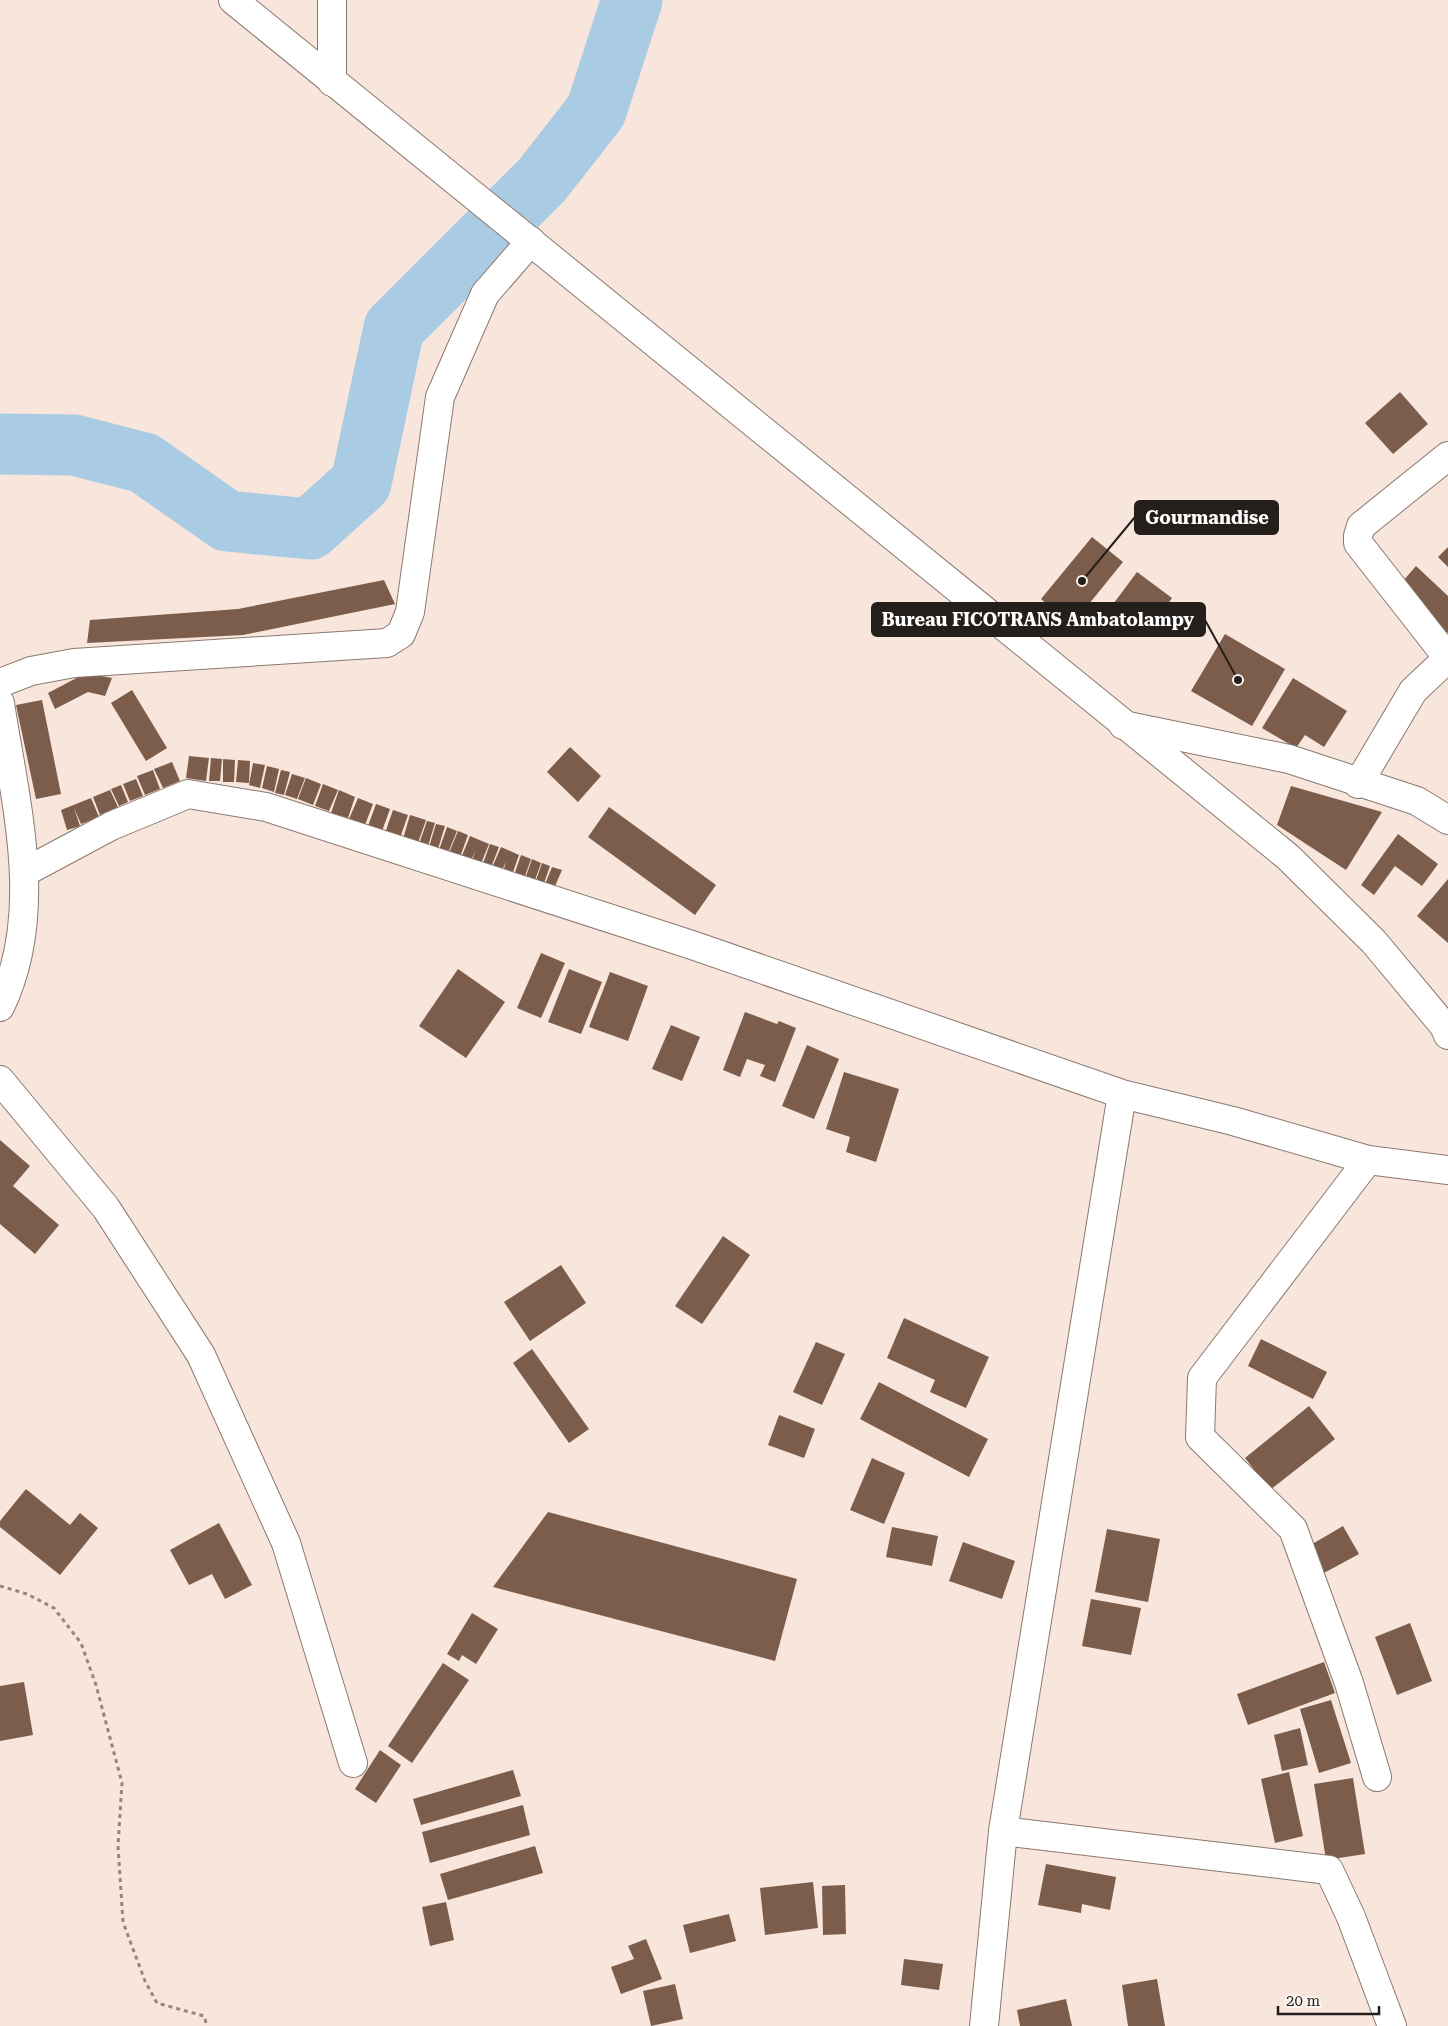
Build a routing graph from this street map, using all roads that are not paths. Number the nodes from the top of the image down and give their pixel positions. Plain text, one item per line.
1 (233, 0) edge
2 (332, 0) edge
3 (332, 82) junction
4 (531, 241) junction
5 (1448, 456) edge
6 (1448, 658) edge
7 (0, 682) edge
8 (0, 703) edge
9 (1123, 725) junction
10 (1358, 784) junction
11 (1448, 820) edge
12 (25, 872) junction
13 (0, 1007) edge
14 (1448, 1035) edge
15 (0, 1080) edge
16 (1122, 1094) junction
17 (1368, 1160) junction
18 (1448, 1170) edge
19 (353, 1763) dead end
20 (1376, 1777) dead end
21 (1003, 1831) junction
22 (984, 2026) edge
23 (1392, 2026) edge

1 - 3 street
2 - 3 street
3 - 4 street
4 - 7 street
4 - 9 street
5 - 6 street
6 - 10 street
8 - 12 street
9 - 10 street
9 - 14 street
10 - 11 street
12 - 13 street
12 - 16 street
15 - 19 street
16 - 17 street
16 - 21 street
17 - 18 street
17 - 20 street
21 - 22 street
21 - 23 street

